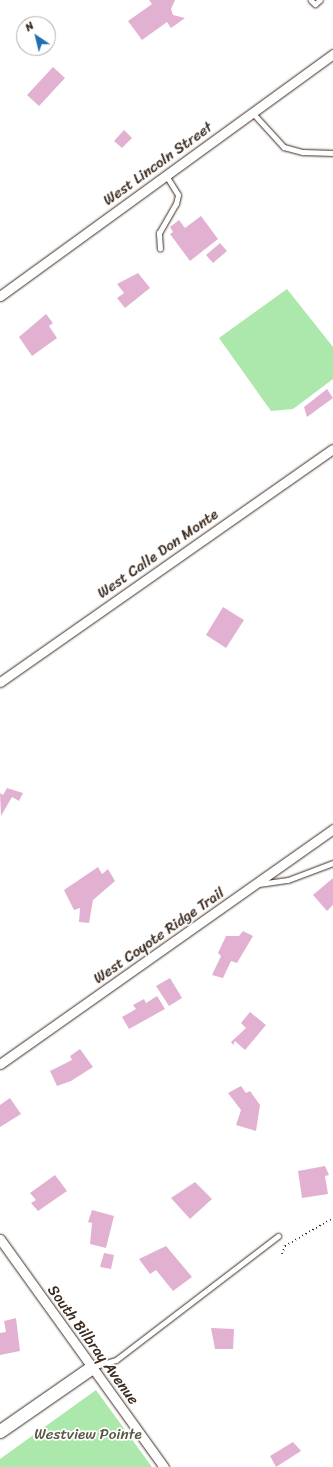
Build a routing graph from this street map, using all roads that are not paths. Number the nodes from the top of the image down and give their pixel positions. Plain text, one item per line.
1 (311, 0) edge
2 (320, 0) edge
3 (333, 54) edge
4 (253, 113) junction
5 (333, 153) edge
6 (166, 176) junction
7 (160, 249) dead end
8 (0, 296) edge
9 (333, 449) edge
10 (0, 682) edge
11 (333, 829) edge
12 (333, 863) edge
13 (256, 884) junction
14 (0, 1064) edge
15 (278, 1236) dead end
16 (0, 1238) edge
17 (92, 1367) junction
18 (2, 1426) edge
19 (164, 1467) edge

1 - 2 lane
3 - 4 street, West Lincoln Street
4 - 5 lane
4 - 6 street, West Lincoln Street
6 - 7 lane
6 - 8 street, West Lincoln Street
9 - 10 street, West Calle Don Monte
11 - 13 street, West Coyote Ridge Trail
12 - 13 lane
13 - 14 street, West Coyote Ridge Trail
15 - 17 lane
16 - 17 street, South Bilbray Avenue
17 - 18 street
17 - 19 street, South Bilbray Avenue

